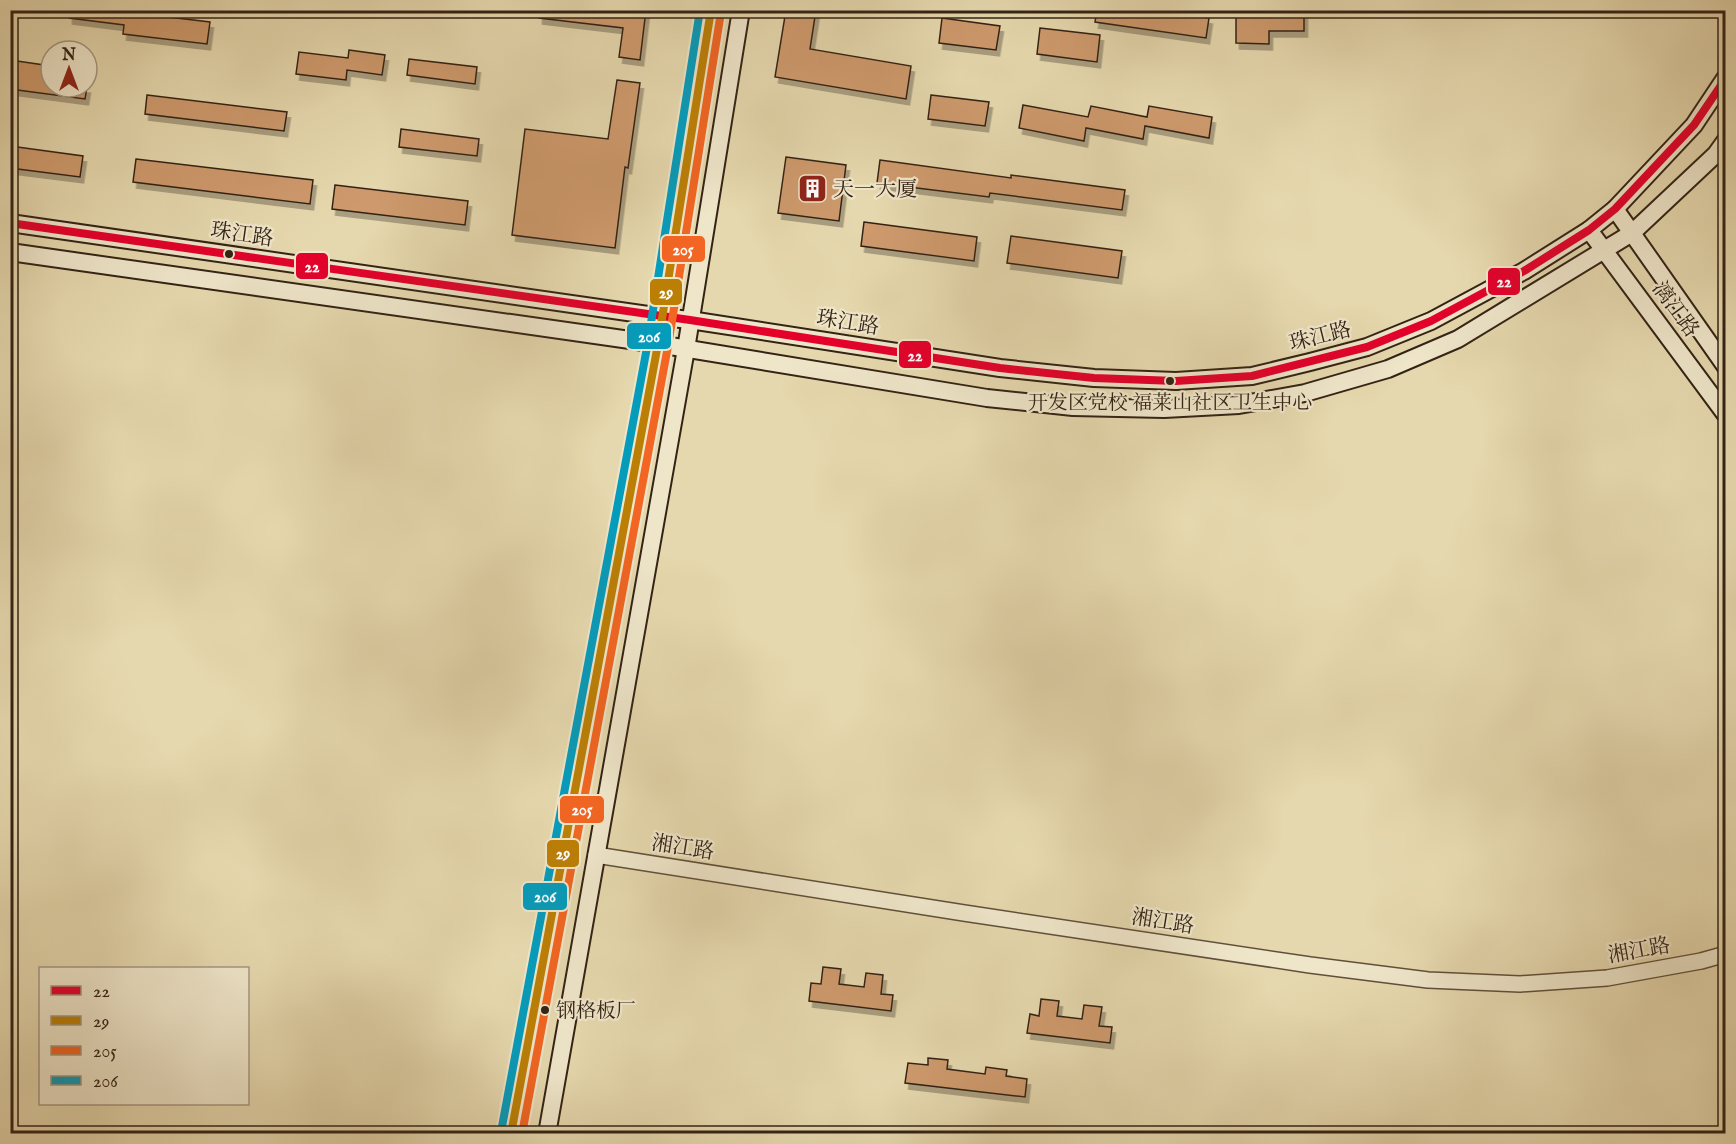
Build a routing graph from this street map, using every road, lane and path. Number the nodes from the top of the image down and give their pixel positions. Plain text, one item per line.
1 (711, 10) edge
2 (741, 10) edge
3 (1725, 77) edge
4 (1725, 140) edge
5 (1615, 209) junction
6 (10, 223) edge
7 (1589, 230) junction
8 (1632, 233) junction
9 (1605, 251) junction
10 (10, 252) edge
11 (662, 317) junction
12 (690, 320) junction
13 (658, 344) junction
14 (686, 349) junction
15 (1725, 367) edge
16 (1725, 415) edge
17 (596, 855) junction
18 (1725, 954) edge
19 (511, 1134) edge
20 (547, 1134) edge

1 - 11 main road
2 - 12 main road
3 - 5 main road, 珠江路
4 - 8 main road
5 - 7 main road, 珠江路
5 - 8 main road, 漓江路
6 - 11 main road, 珠江路
7 - 9 main road, 漓江路
7 - 12 main road, 珠江路
8 - 9 main road
8 - 15 main road, 漓江路
9 - 14 main road
9 - 16 main road, 漓江路
10 - 13 main road
11 - 12 main road, 珠江路
11 - 13 main road
12 - 14 main road
13 - 14 main road
13 - 19 main road
14 - 17 main road
17 - 18 street, 湘江路
17 - 20 main road

